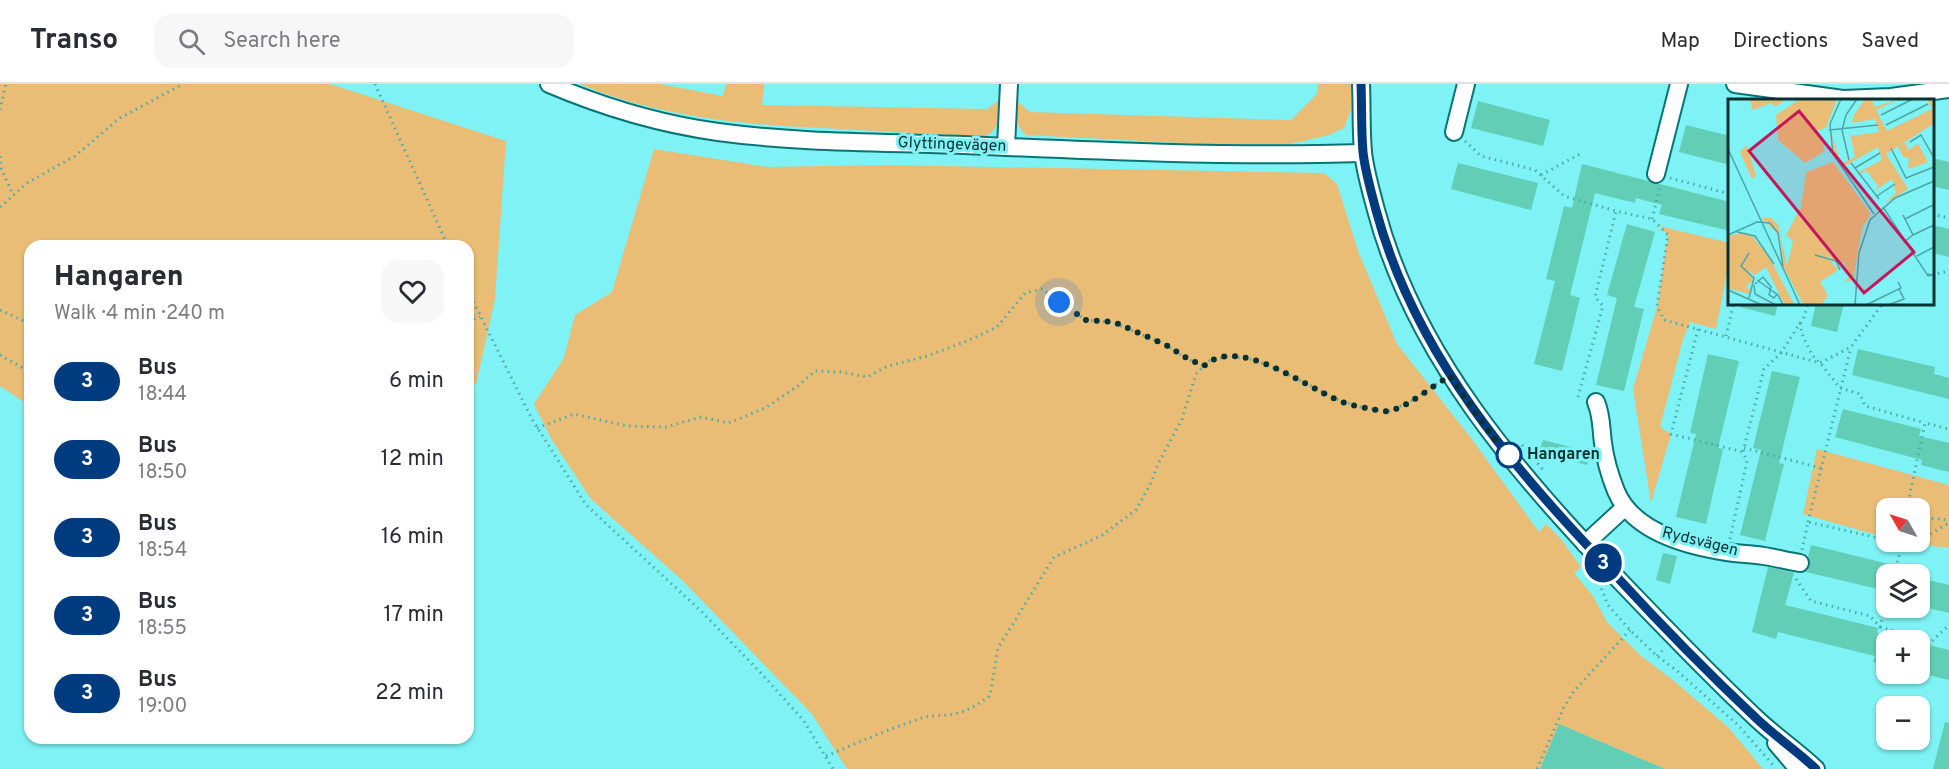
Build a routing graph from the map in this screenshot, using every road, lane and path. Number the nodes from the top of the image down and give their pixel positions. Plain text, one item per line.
1 (6, 84) edge
2 (183, 84) edge
3 (375, 84) edge
4 (549, 84) edge
5 (1009, 84) edge
6 (1361, 84) edge
7 (1466, 84) edge
8 (1679, 84) edge
9 (1735, 84) edge
10 (1793, 88) edge
11 (1949, 88) edge
12 (1891, 99) edge
13 (0, 110) edge
14 (1454, 132) joint
15 (1006, 147) junction
16 (1363, 153) junction
17 (1580, 154) dead end
18 (0, 156) edge
19 (1656, 174) junction
20 (1541, 175) junction
21 (1728, 193) edge
22 (13, 195) junction
23 (0, 207) edge
24 (1616, 212) junction
25 (1934, 214) edge
26 (1949, 218) edge
27 (1652, 219) junction
28 (445, 240) edge
29 (1949, 272) edge
30 (1934, 275) edge
31 (474, 304) edge
32 (1734, 304) edge
33 (1808, 304) edge
34 (1882, 304) edge
35 (0, 310) edge
36 (480, 317) junction
37 (474, 319) edge
38 (24, 321) edge
39 (1800, 323) junction
40 (1698, 329) junction
41 (1726, 337) junction
42 (1851, 347) junction
43 (1781, 352) junction
44 (0, 355) edge
45 (1820, 363) junction
46 (1204, 366) junction
47 (24, 369) edge
48 (1450, 376) junction
49 (1840, 388) junction
50 (1578, 397) dead end
51 (1596, 402) dead end
52 (1925, 423) junction
53 (537, 428) junction
54 (1949, 429) edge
55 (1522, 444) dead end
56 (1743, 450) junction
57 (1821, 468) junction
58 (1547, 476) dead end
59 (1909, 498) edge
60 (1624, 508) junction
61 (1930, 518) edge
62 (1949, 521) edge
63 (1808, 522) junction
64 (1930, 534) edge
65 (1876, 537) edge
66 (1585, 544) junction
67 (1727, 552) junction
68 (1900, 552) edge
69 (1604, 564) junction
70 (1897, 564) edge
71 (1798, 571) junction
72 (1882, 618) edge
73 (1949, 625) edge
74 (1880, 627) junction
75 (1630, 630) junction
76 (1663, 650) dead end
77 (1657, 656) junction
78 (826, 756) junction
79 (1790, 764) edge
80 (833, 769) edge
81 (1537, 769) edge
82 (1816, 769) edge

1 - 13 path
2 - 22 path
3 - 28 path
4 - 15 street, Glyttingevägen
5 - 15 street
6 - 16 street
7 - 14 street
8 - 19 street
9 - 10 street
10 - 12 street
11 - 12 street
14 - 20 path
15 - 16 street, Glyttingevägen
16 - 48 street
17 - 20 path
18 - 22 path
19 - 21 path
19 - 27 path
20 - 24 path
22 - 23 path
24 - 27 path
24 - 50 path
25 - 26 path
27 - 40 path
29 - 30 path
31 - 36 path
32 - 41 path
33 - 39 path
34 - 42 path
35 - 38 path
36 - 37 path
36 - 53 path
39 - 43 path
39 - 45 path
40 - 41 path
40 - 56 path
41 - 43 path
42 - 45 path
42 - 49 path
43 - 45 path
43 - 56 path
44 - 47 path
45 - 49 path
46 - 48 path
46 - 53 path
46 - 78 path
48 - 66 street
49 - 52 path
49 - 57 path
51 - 60 street
52 - 54 path
52 - 59 path
53 - 78 path
55 - 58 path
56 - 57 path
56 - 67 path
57 - 63 path
60 - 66 street
60 - 67 street, Rydsvägen
61 - 62 path
62 - 64 path
63 - 65 path
63 - 71 path
66 - 69 street
67 - 71 street, Rydsvägen
68 - 70 path
69 - 75 path
69 - 79 street
71 - 74 path
72 - 74 path
73 - 74 path
75 - 77 path
75 - 81 path
76 - 77 path
77 - 79 path
78 - 80 path
79 - 82 street

